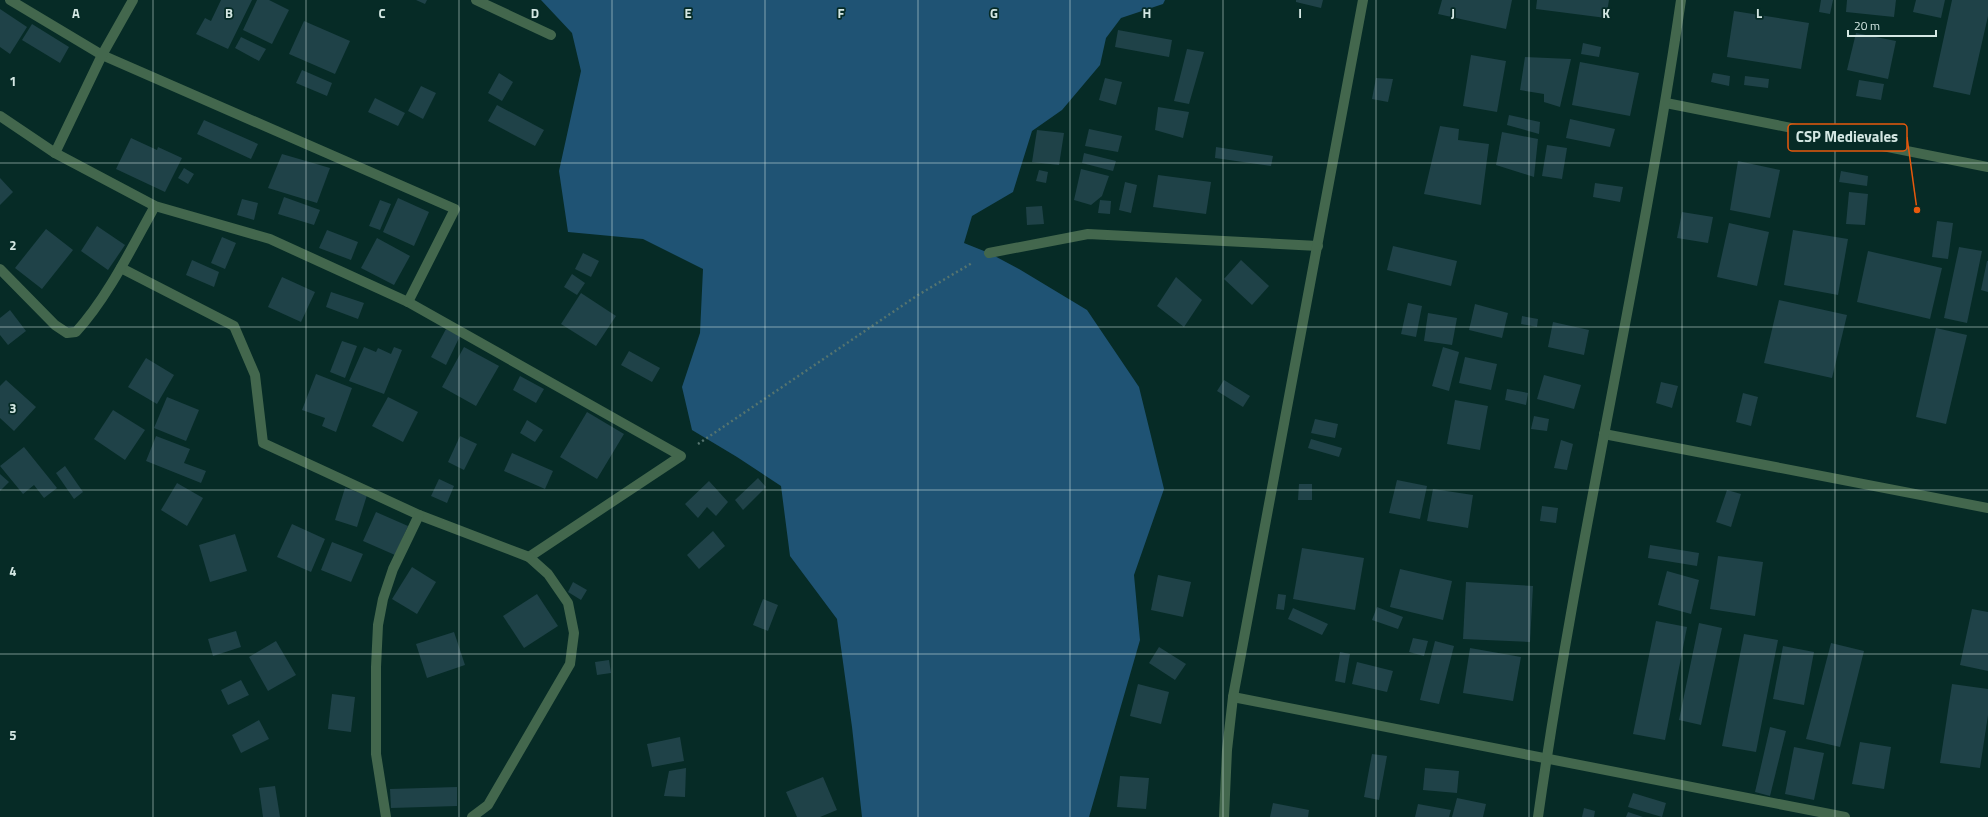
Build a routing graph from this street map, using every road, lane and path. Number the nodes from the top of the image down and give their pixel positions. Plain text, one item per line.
1 (10, 0) edge
2 (133, 0) edge
3 (476, 0) edge
4 (1363, 0) edge
5 (1681, 0) edge
6 (551, 35) dead end
7 (102, 54) junction
8 (1666, 103) junction
9 (0, 116) edge
10 (54, 153) junction
11 (1988, 167) edge
12 (155, 206) junction
13 (1318, 246) junction
14 (989, 253) joint
15 (121, 268) junction
16 (0, 269) edge
17 (408, 302) junction
18 (1604, 434) junction
19 (681, 456) junction
20 (1988, 508) edge
21 (419, 515) junction
22 (529, 557) junction
23 (1233, 697) junction
24 (1546, 758) junction
25 (386, 817) edge
26 (472, 817) edge
27 (1224, 817) edge
28 (1538, 817) edge
29 (1845, 817) edge

1 - 7 street
2 - 7 street
3 - 6 street
4 - 13 street
5 - 8 street
7 - 10 street
7 - 17 street
8 - 11 street
8 - 18 street
9 - 10 street
10 - 12 street
12 - 15 street
12 - 17 street
13 - 14 street
13 - 23 street
14 - 19 path
15 - 16 street
15 - 21 street
17 - 19 street
18 - 20 street
18 - 24 street
19 - 22 street
21 - 22 street
21 - 25 street
22 - 26 street
23 - 24 street
23 - 27 street
24 - 28 street
24 - 29 street

